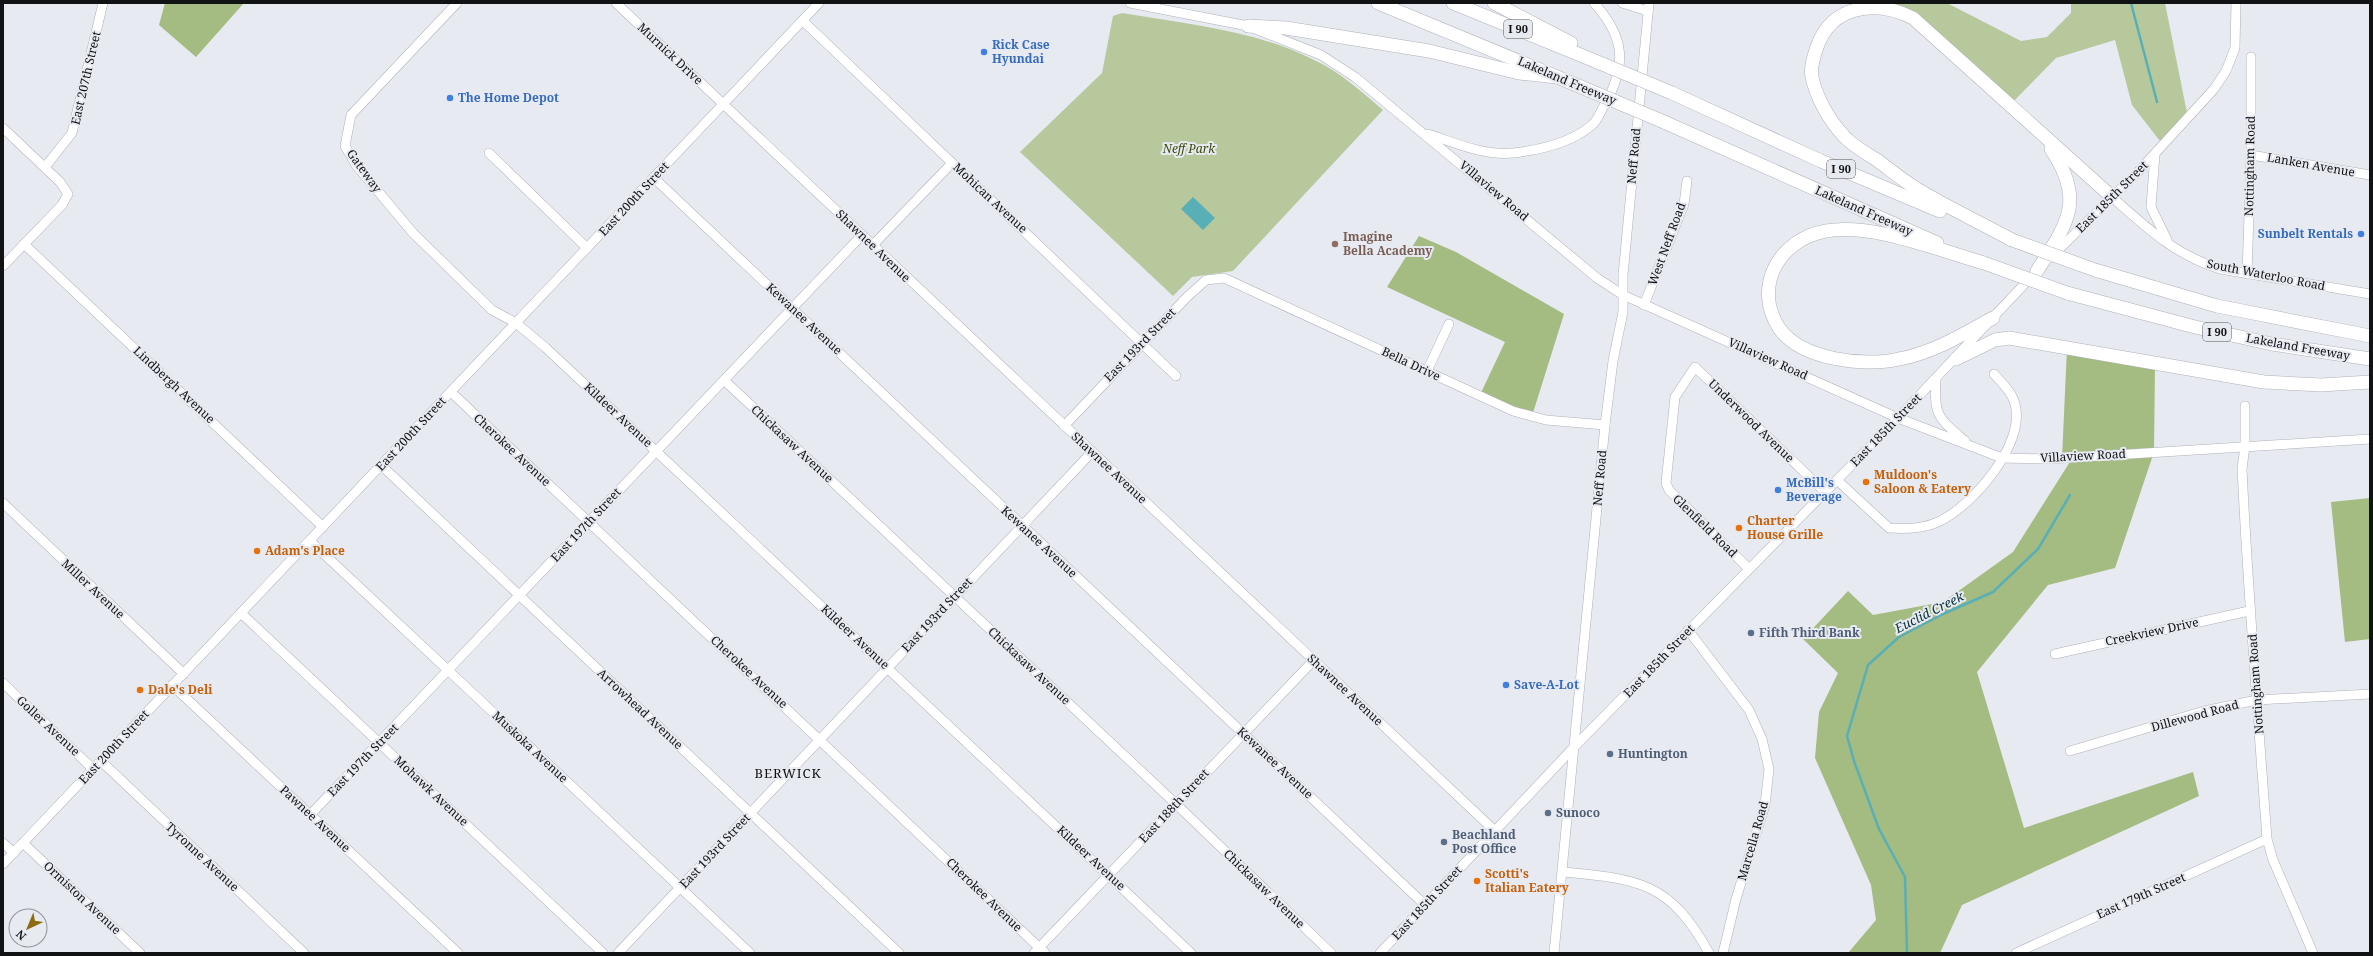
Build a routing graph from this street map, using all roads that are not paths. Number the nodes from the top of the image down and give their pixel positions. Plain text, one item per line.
1 (103, 3) edge
2 (457, 3) edge
3 (616, 3) edge
4 (819, 3) edge
5 (1130, 3) edge
6 (1378, 3) edge
7 (1453, 3) edge
8 (1494, 3) edge
9 (1594, 3) edge
10 (1622, 3) edge
11 (2236, 5) edge
12 (1648, 7) edge
13 (803, 21) junction
14 (1248, 26) junction
15 (1584, 53) junction
16 (2251, 57) dead end
17 (1557, 77) junction
18 (724, 104) junction
19 (3, 128) edge
20 (1421, 132) junction
21 (2041, 134) junction
22 (489, 153) dead end
23 (2155, 154) junction
24 (2251, 155) junction
25 (952, 163) junction
26 (45, 167) junction
27 (2370, 175) edge
28 (654, 178) junction
29 (1687, 181) dead end
30 (2112, 197) junction
31 (862, 235) junction
32 (2012, 240) junction
33 (24, 244) junction
34 (872, 246) junction
35 (587, 248) junction
36 (2174, 249) junction
37 (1984, 264) junction
38 (3, 266) edge
39 (2037, 271) junction
40 (2247, 274) junction
41 (1224, 278) joint
42 (1623, 294) junction
43 (2370, 294) edge
44 (1644, 305) junction
45 (792, 308) junction
46 (1993, 318) junction
47 (516, 323) junction
48 (1450, 324) dead end
49 (2370, 336) edge
50 (1143, 342) junction
51 (1956, 359) junction
52 (2370, 359) edge
53 (1695, 367) joint
54 (1427, 371) junction
55 (1994, 374) dead end
56 (1176, 376) dead end
57 (1936, 379) junction
58 (725, 380) junction
59 (2370, 382) edge
60 (451, 392) junction
61 (2245, 406) dead end
62 (1898, 418) junction
63 (1064, 426) junction
64 (1605, 426) junction
65 (2370, 439) edge
66 (1970, 446) junction
67 (2245, 446) junction
68 (657, 451) junction
69 (1092, 452) junction
70 (2002, 458) junction
71 (381, 465) junction
72 (1837, 480) junction
73 (1826, 493) junction
74 (3, 503) edge
75 (588, 523) junction
76 (1021, 525) junction
77 (323, 527) junction
78 (310, 541) junction
79 (1749, 569) junction
80 (520, 595) junction
81 (954, 596) junction
82 (2249, 610) junction
83 (242, 613) junction
84 (1688, 630) junction
85 (2055, 654) dead end
86 (1314, 660) junction
87 (887, 668) junction
88 (449, 671) junction
89 (184, 674) junction
90 (3, 684) edge
91 (172, 685) junction
92 (2370, 694) edge
93 (2257, 700) junction
94 (1243, 733) junction
95 (821, 739) junction
96 (379, 743) junction
97 (1575, 746) junction
98 (2070, 752) dead end
99 (101, 761) junction
100 (93, 769) junction
101 (1176, 804) junction
102 (750, 813) junction
103 (310, 815) junction
104 (1495, 831) junction
105 (2266, 839) junction
106 (3, 843) edge
107 (23, 843) junction
108 (14, 853) junction
109 (3, 864) edge
110 (1563, 872) junction
111 (1109, 875) junction
112 (680, 888) junction
113 (1425, 905) junction
114 (1039, 951) edge
115 (140, 953) edge
116 (304, 953) edge
117 (458, 953) edge
118 (603, 953) edge
119 (618, 953) edge
120 (750, 953) edge
121 (899, 953) edge
122 (1191, 953) edge
123 (1331, 953) edge
124 (1380, 953) edge
125 (1554, 953) edge
126 (1709, 953) edge
127 (1723, 953) edge
128 (2016, 953) edge
129 (2313, 953) edge

1 - 26 street, East 207th Street
2 - 47 street, Gateway
3 - 18 street, Murnick Drive
4 - 13 street, East 200th Street
5 - 14 street, Villaview Road
6 - 17 highway, Lakeland Freeway / I 90
7 - 15 highway, I 90
8 - 15 highway
9 - 20 street
10 - 12 street
11 - 23 street, East 185th Street
12 - 42 street, Neff Road
13 - 18 street, East 200th Street
13 - 25 street, Mohican Avenue
14 - 17 highway
14 - 20 street, Villaview Road
15 - 32 highway, Lakeland Freeway / I 90, bridge
16 - 24 street, Nottingham Road
17 - 37 highway, Lakeland Freeway / I 90, bridge
18 - 28 street, East 200th Street
18 - 31 street, Shawnee Avenue
19 - 26 street
20 - 42 street, Villaview Road
21 - 30 highway
21 - 32 highway
21 - 39 highway
22 - 35 street
23 - 30 street, East 185th Street
23 - 36 street
24 - 27 street, Lanken Avenue
24 - 40 street, Nottingham Road
25 - 34 street
25 - 50 street, Mohican Avenue
26 - 33 street
28 - 35 street, East 200th Street
28 - 45 street, Kewanee Avenue
29 - 44 street, West Neff Road
30 - 36 street, South Waterloo Road
30 - 39 street, East 185th Street
31 - 34 street, Shawnee Avenue
31 - 45 street, East 197th Street
32 - 49 highway, Lakeland Freeway / I 90, bridge
33 - 38 street
33 - 77 street, Lindbergh Avenue
34 - 63 street, Shawnee Avenue
35 - 47 street, East 200th Street
36 - 40 street, South Waterloo Road
37 - 46 highway
37 - 52 highway, Lakeland Freeway / I 90, bridge
39 - 46 street, East 185th Street
40 - 43 street, South Waterloo Road
41 - 50 street, East 193rd Street
41 - 54 street, Bella Drive
42 - 44 street, Villaview Road
42 - 64 street, Neff Road
44 - 62 street, Villaview Road
45 - 58 street, East 197th Street
45 - 76 street, Kewanee Avenue
46 - 51 street, East 185th Street
47 - 60 street, East 200th Street
47 - 68 street, Kildeer Avenue
48 - 54 street
50 - 56 street, Mohican Avenue
50 - 63 street, East 193rd Street
51 - 57 street, East 185th Street
51 - 59 highway
53 - 73 street, Underwood Avenue
53 - 79 street, Glenfield Road
54 - 64 street, Bella Drive
55 - 70 street
57 - 62 street, East 185th Street
57 - 66 street
58 - 68 street, East 197th Street
58 - 81 street, Chickasaw Avenue
60 - 71 street, East 200th Street
60 - 75 street, Cherokee Avenue
61 - 67 street, Nottingham Road
62 - 66 street, Villaview Road
62 - 72 street, East 185th Street
63 - 69 street, Shawnee Avenue
64 - 97 street, Neff Road
65 - 67 street, Villaview Road
66 - 70 street, Villaview Road
67 - 70 street, Villaview Road
67 - 82 street, Nottingham Road
68 - 75 street, East 197th Street
68 - 87 street, Kildeer Avenue
69 - 76 street, East 193rd Street
69 - 86 street, Shawnee Avenue
70 - 72 street
71 - 77 street, East 200th Street
71 - 80 street, Arrowhead Avenue
72 - 73 street, East 185th Street
73 - 79 street, East 185th Street
74 - 89 street, Miller Avenue
75 - 80 street, East 197th Street
75 - 95 street, Cherokee Avenue
76 - 81 street, East 193rd Street
76 - 94 street, Kewanee Avenue
77 - 78 street, East 200th Street
78 - 83 street, East 200th Street
78 - 88 street, Muskoka Avenue
79 - 84 street, East 185th Street
80 - 88 street, East 197th Street
80 - 102 street, Arrowhead Avenue
81 - 87 street, East 193rd Street
81 - 101 street, Chickasaw Avenue
82 - 85 street, Creekview Drive
82 - 93 street, Nottingham Road
83 - 89 street, East 200th Street
83 - 96 street, Mohawk Avenue
84 - 97 street, East 185th Street
84 - 127 street, Marcella Road
86 - 94 street, East 188th Street
86 - 104 street, Shawnee Avenue
87 - 95 street, East 193rd Street
87 - 111 street, Kildeer Avenue
88 - 96 street, East 197th Street
88 - 112 street, Muskoka Avenue
89 - 91 street, East 200th Street
90 - 100 street, Goller Avenue
91 - 99 street, East 200th Street
91 - 103 street, Pawnee Avenue
92 - 93 street, Dillewood Road
93 - 98 street, Dillewood Road
93 - 105 street, Nottingham Road
94 - 101 street, East 188th Street
94 - 113 street, Kewanee Avenue
95 - 102 street, East 193rd Street
95 - 114 street, Cherokee Avenue
96 - 103 street, East 197th Street
96 - 118 street, Mohawk Avenue
97 - 104 street, East 185th Street
97 - 110 street, Neff Road
99 - 100 street, East 200th Street
99 - 116 street, Tyronne Avenue
100 - 107 street, East 200th Street
101 - 111 street, East 188th Street
101 - 123 street, Chickasaw Avenue
102 - 112 street, East 193rd Street
102 - 121 street, Arrowhead Avenue
103 - 117 street, Pawnee Avenue
104 - 113 street, East 185th Street
105 - 128 street, East 179th Street
105 - 129 street, Nottingham Road
106 - 108 street
107 - 108 street, East 200th Street
107 - 115 street, Ormiston Avenue
108 - 109 street, East 200th Street
110 - 125 street, Neff Road
110 - 126 street
111 - 114 street, East 188th Street
111 - 122 street, Kildeer Avenue
112 - 119 street, East 193rd Street
112 - 120 street, Muskoka Avenue
113 - 124 street, East 185th Street

